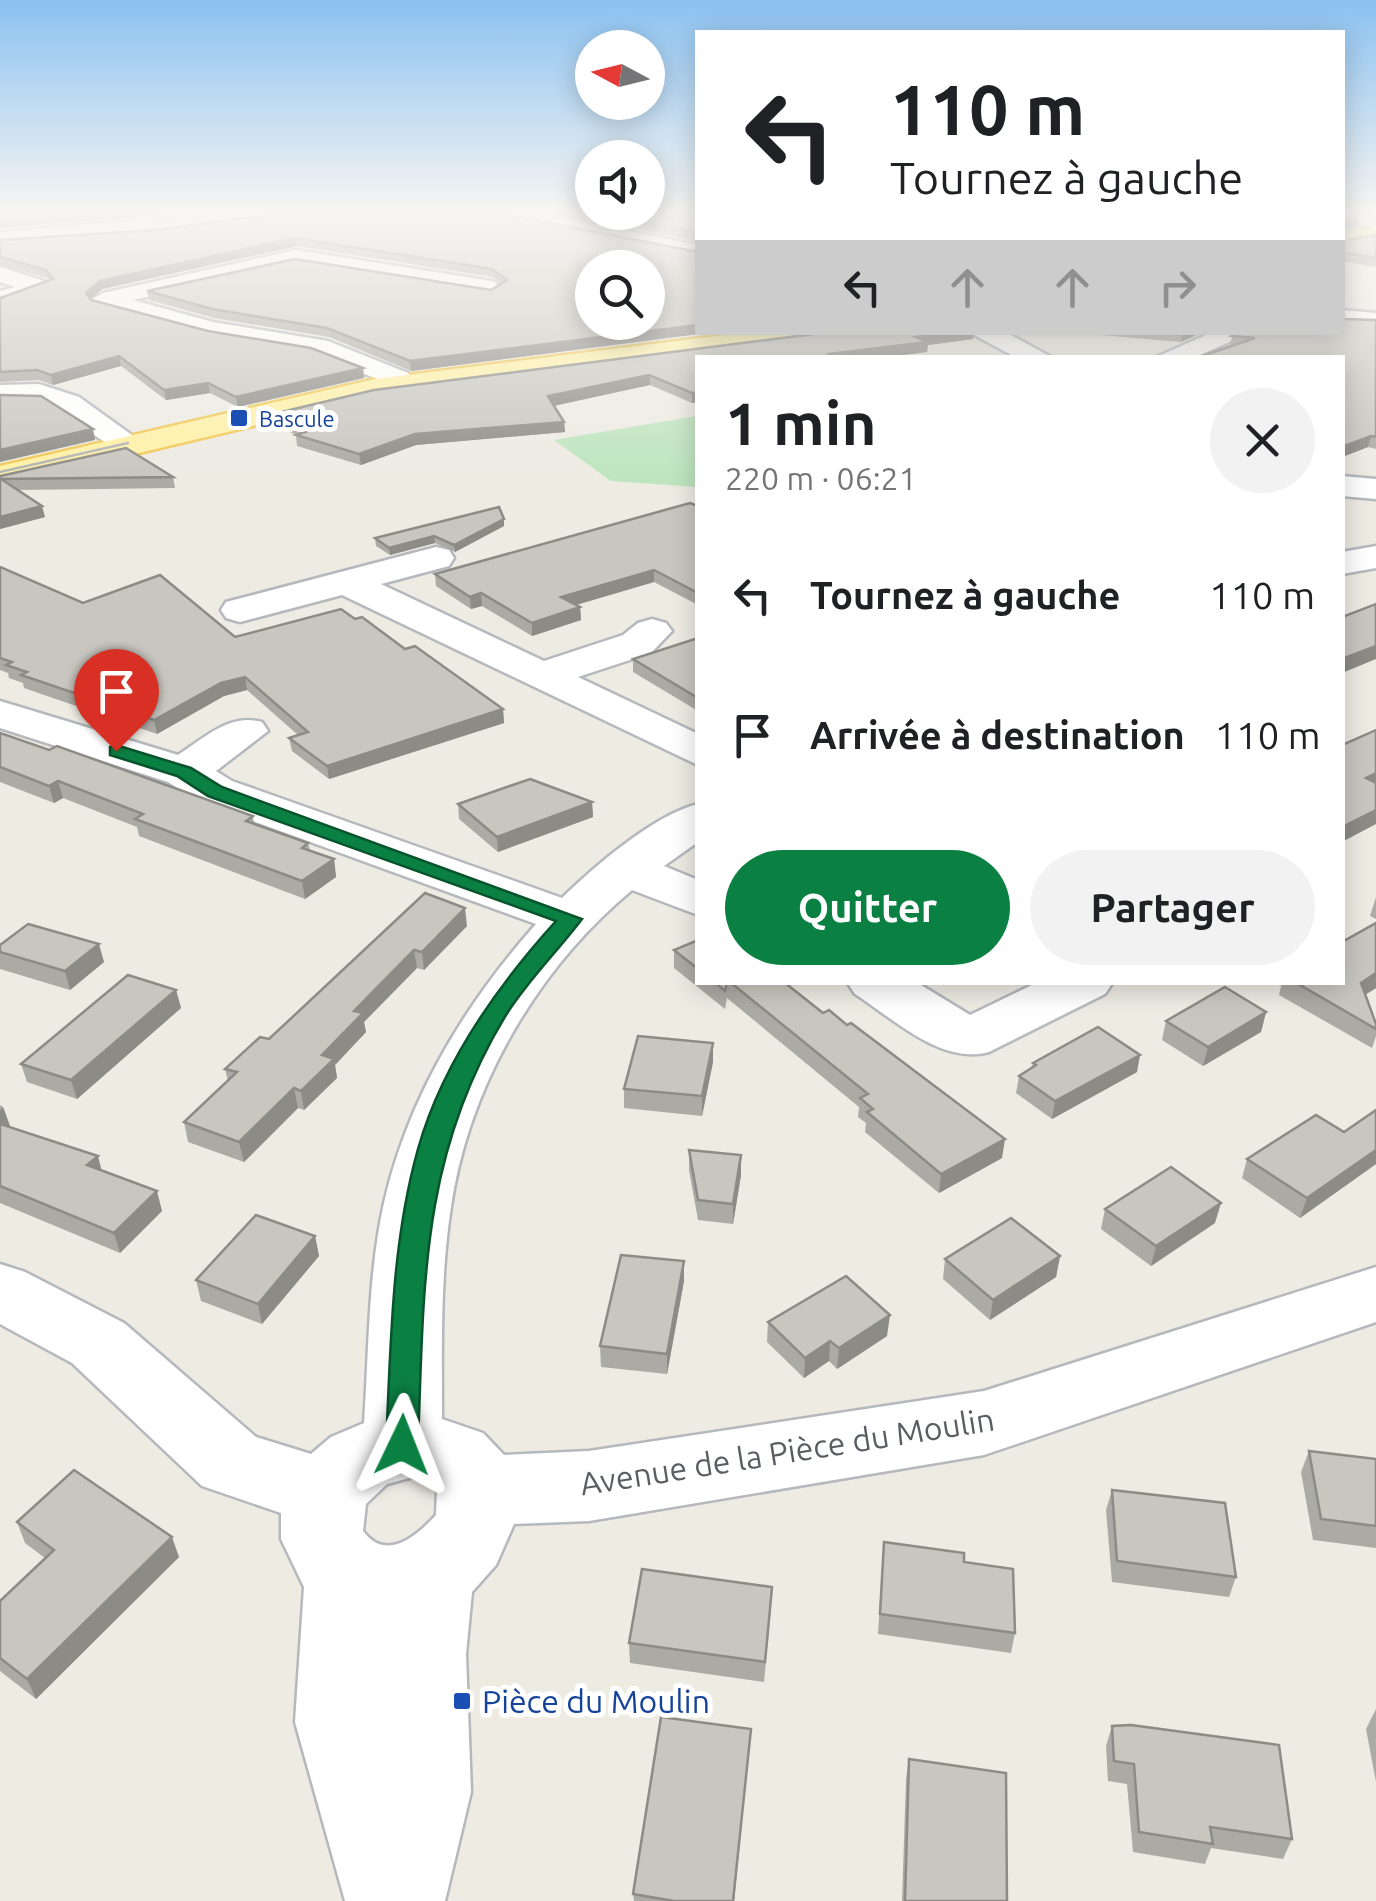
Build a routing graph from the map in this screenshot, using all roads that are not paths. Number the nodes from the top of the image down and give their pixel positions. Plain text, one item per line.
1 (109, 302) edge
2 (1345, 317) edge
3 (1376, 320) edge
4 (756, 335) edge
5 (790, 335) edge
6 (989, 335) edge
7 (1232, 335) edge
8 (1033, 355) edge
9 (1175, 355) edge
10 (398, 379) junction
11 (0, 394) edge
12 (124, 440) junction
13 (0, 464) edge
14 (0, 476) edge
15 (1376, 557) edge
16 (436, 558) dead end
17 (1345, 562) edge
18 (346, 582) junction
19 (240, 610) dead end
20 (652, 631) dead end
21 (540, 676) junction
22 (0, 714) edge
23 (246, 731) dead end
24 (695, 749) edge
25 (184, 772) junction
26 (695, 821) edge
27 (627, 869) junction
28 (695, 898) edge
29 (571, 919) junction
30 (880, 985) edge
31 (1079, 985) edge
32 (0, 1291) edge
33 (1376, 1294) edge
34 (402, 1445) junction
35 (480, 1491) junction
36 (369, 1546) junction
37 (395, 1900) edge

1 - 10 street
2 - 3 street
4 - 10 main road
5 - 12 main road
6 - 8 street
7 - 9 street
10 - 12 main road
11 - 12 street
12 - 13 main road
12 - 14 main road
15 - 17 street
16 - 18 street
18 - 19 street
18 - 21 street
20 - 21 street
21 - 24 street
22 - 25 street
23 - 25 street
25 - 29 street
26 - 27 street
27 - 28 street
27 - 29 street
29 - 34 street
30 - 31 street
32 - 36 street
33 - 35 street, Avenue de la Pièce du Moulin
34 - 35 street
34 - 36 street
35 - 36 street
36 - 37 street

